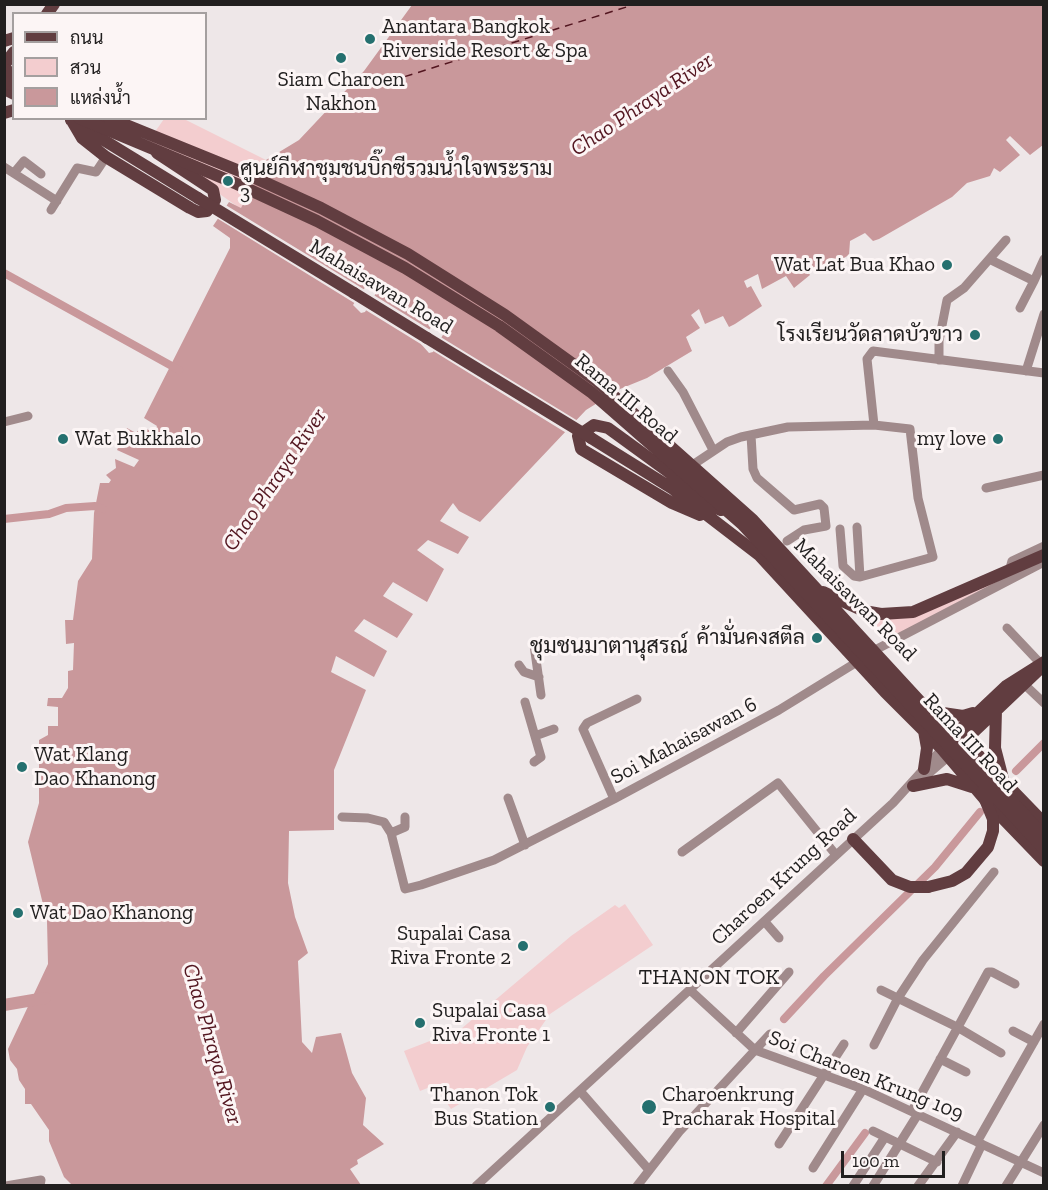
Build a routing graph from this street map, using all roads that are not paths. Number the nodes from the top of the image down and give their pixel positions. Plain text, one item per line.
1 (73, 120) edge
2 (74, 120) edge
3 (75, 120) edge
4 (100, 120) edge
5 (114, 120) edge
6 (106, 157) junction
7 (4, 167) edge
8 (14, 173) junction
9 (41, 174) dead end
10 (57, 201) junction
11 (51, 210) dead end
12 (1006, 240) dead end
13 (1044, 259) edge
14 (991, 260) junction
15 (1034, 280) junction
16 (1020, 308) dead end
17 (1044, 314) edge
18 (939, 360) junction
19 (668, 371) dead end
20 (1026, 371) junction
21 (1044, 373) edge
22 (28, 416) dead end
23 (4, 422) edge
24 (874, 425) junction
25 (751, 435) junction
26 (713, 450) junction
27 (1044, 475) edge
28 (677, 476) junction
29 (986, 488) dead end
30 (673, 489) junction
31 (712, 505) junction
32 (712, 519) junction
33 (856, 527) dead end
34 (840, 529) dead end
35 (787, 541) dead end
36 (1044, 546) edge
37 (1044, 555) edge
38 (1044, 562) edge
39 (860, 576) junction
40 (1011, 577) junction
41 (807, 581) junction
42 (1007, 628) dead end
43 (534, 645) dead end
44 (877, 649) junction
45 (857, 662) junction
46 (1042, 663) edge
47 (519, 665) dead end
48 (539, 677) junction
49 (1025, 685) junction
50 (541, 695) dead end
51 (637, 699) dead end
52 (525, 702) dead end
53 (1044, 703) edge
54 (996, 710) junction
55 (977, 711) junction
56 (936, 712) junction
57 (554, 729) dead end
58 (924, 731) junction
59 (535, 736) junction
60 (960, 736) junction
61 (945, 753) junction
62 (534, 762) dead end
63 (924, 769) junction
64 (970, 772) junction
65 (1004, 782) junction
66 (909, 789) junction
67 (976, 789) junction
68 (508, 798) dead end
69 (614, 799) junction
70 (1029, 808) junction
71 (405, 817) dead end
72 (342, 818) dead end
73 (1008, 822) junction
74 (1044, 823) edge
75 (391, 833) junction
76 (1044, 836) edge
77 (853, 839) junction
78 (525, 845) junction
79 (1044, 849) edge
80 (682, 852) dead end
81 (836, 855) junction
82 (1044, 861) edge
83 (994, 872) dead end
84 (765, 922) junction
85 (779, 938) dead end
86 (789, 972) dead end
87 (1016, 984) dead end
88 (690, 990) junction
89 (881, 990) dead end
90 (898, 998) junction
91 (1044, 1024) edge
92 (957, 1027) junction
93 (1013, 1031) dead end
94 (736, 1033) junction
95 (770, 1034) dead end
96 (1034, 1042) junction
97 (844, 1044) dead end
98 (874, 1045) dead end
99 (755, 1050) junction
100 (1001, 1053) dead end
101 (940, 1059) junction
102 (966, 1072) dead end
103 (821, 1076) junction
104 (862, 1089) junction
105 (580, 1091) junction
106 (915, 1113) junction
107 (1044, 1125) edge
108 (873, 1131) dead end
109 (957, 1132) junction
110 (885, 1137) junction
111 (980, 1143) junction
112 (779, 1144) dead end
113 (900, 1144) junction
114 (937, 1162) junction
115 (1021, 1162) junction
116 (813, 1168) dead end
117 (649, 1170) junction
118 (1044, 1173) edge
119 (41, 1183) edge
120 (6, 1185) edge
121 (476, 1185) edge
122 (637, 1185) edge
123 (853, 1185) edge
124 (873, 1185) edge
125 (918, 1185) edge
126 (962, 1185) edge
127 (1006, 1185) edge

1 - 6 main road
2 - 30 main road, Mahaisawan Road, bridge
3 - 64 main road, Rama III Road, bridge
4 - 6 main road
5 - 41 main road, Rama III Road, bridge
6 - 10 street
7 - 8 street
8 - 9 street
8 - 10 street
10 - 11 street
12 - 14 street
13 - 15 street
14 - 15 street
14 - 18 street
15 - 16 street
17 - 20 street
18 - 20 street
18 - 24 street
19 - 26 street
20 - 21 street
22 - 23 street
24 - 25 street
24 - 39 street
25 - 26 street
25 - 35 street
26 - 28 street
27 - 29 street
28 - 31 main road
28 - 32 main road
30 - 31 main road, Mahaisawan Road
30 - 32 main road, Mahaisawan Road
31 - 44 main road, Mahaisawan Road
32 - 45 main road, Mahaisawan Road
33 - 39 street
34 - 39 street
36 - 40 street
37 - 41 main road, bridge
38 - 40 street
40 - 44 street
41 - 76 main road, Rama III Road, bridge
42 - 46 street
43 - 48 street
44 - 56 main road, Mahaisawan Road
45 - 58 main road, Mahaisawan Road
45 - 69 street, Soi Mahaisawan 6
46 - 49 main road, Charoen Krung Road
46 - 55 main road, Charoen Krung Road
47 - 48 street
48 - 50 street
49 - 53 street
49 - 54 main road, Charoen Krung Road
51 - 69 street
52 - 59 street
54 - 60 main road, Charoen Krung Road
54 - 65 main road
55 - 56 main road
55 - 60 main road, Charoen Krung Road
56 - 60 main road, Mahaisawan Road
57 - 59 street
58 - 61 main road, Mahaisawan Road
58 - 63 main road
59 - 62 street
60 - 61 main road, Charoen Krung Road
60 - 65 main road, Rama III Road
61 - 63 street, Charoen Krung Road
61 - 66 street, Charoen Krung Road
61 - 67 main road, Rama III Road
63 - 66 street, Charoen Krung Road
64 - 77 main road, bridge
64 - 79 main road, Rama III Road, bridge
65 - 70 main road, Rama III Road
66 - 67 main road
66 - 77 street, Charoen Krung Road
67 - 73 main road, Rama III Road
68 - 78 street
69 - 78 street, Soi Mahaisawan 6
70 - 73 main road
70 - 74 main road, Rama III Road
71 - 75 street
72 - 75 street
73 - 82 main road, Rama III Road
75 - 78 street, Soi Mahaisawan 6
77 - 81 street, Charoen Krung Road
80 - 81 street
81 - 84 street, Charoen Krung Road
83 - 90 street
84 - 85 street
84 - 88 street, Charoen Krung Road
86 - 94 street
87 - 92 street
88 - 94 street, Soi Charoen Krung 109
88 - 105 street, Charoen Krung Road
89 - 90 street
90 - 92 street
90 - 98 street
91 - 96 street
92 - 100 street
92 - 101 street
93 - 96 street
94 - 99 street, Soi Charoen Krung 109
95 - 99 street
96 - 111 street
97 - 103 street
99 - 103 street, Soi Charoen Krung 109
99 - 117 street
101 - 102 street
101 - 106 street
103 - 104 street, Soi Charoen Krung 109
103 - 112 street
104 - 106 street, Soi Charoen Krung 109
104 - 116 street
105 - 117 street
105 - 121 street, Charoen Krung Road
106 - 109 street, Soi Charoen Krung 109
106 - 113 street
107 - 115 street
108 - 110 street
109 - 111 street, Soi Charoen Krung 109
109 - 114 street
110 - 113 street
110 - 123 street
111 - 115 street, Soi Charoen Krung 109
111 - 126 street
113 - 114 street
113 - 124 street
114 - 125 street
115 - 118 street, Soi Charoen Krung 109
115 - 127 street
117 - 122 street
119 - 120 street

